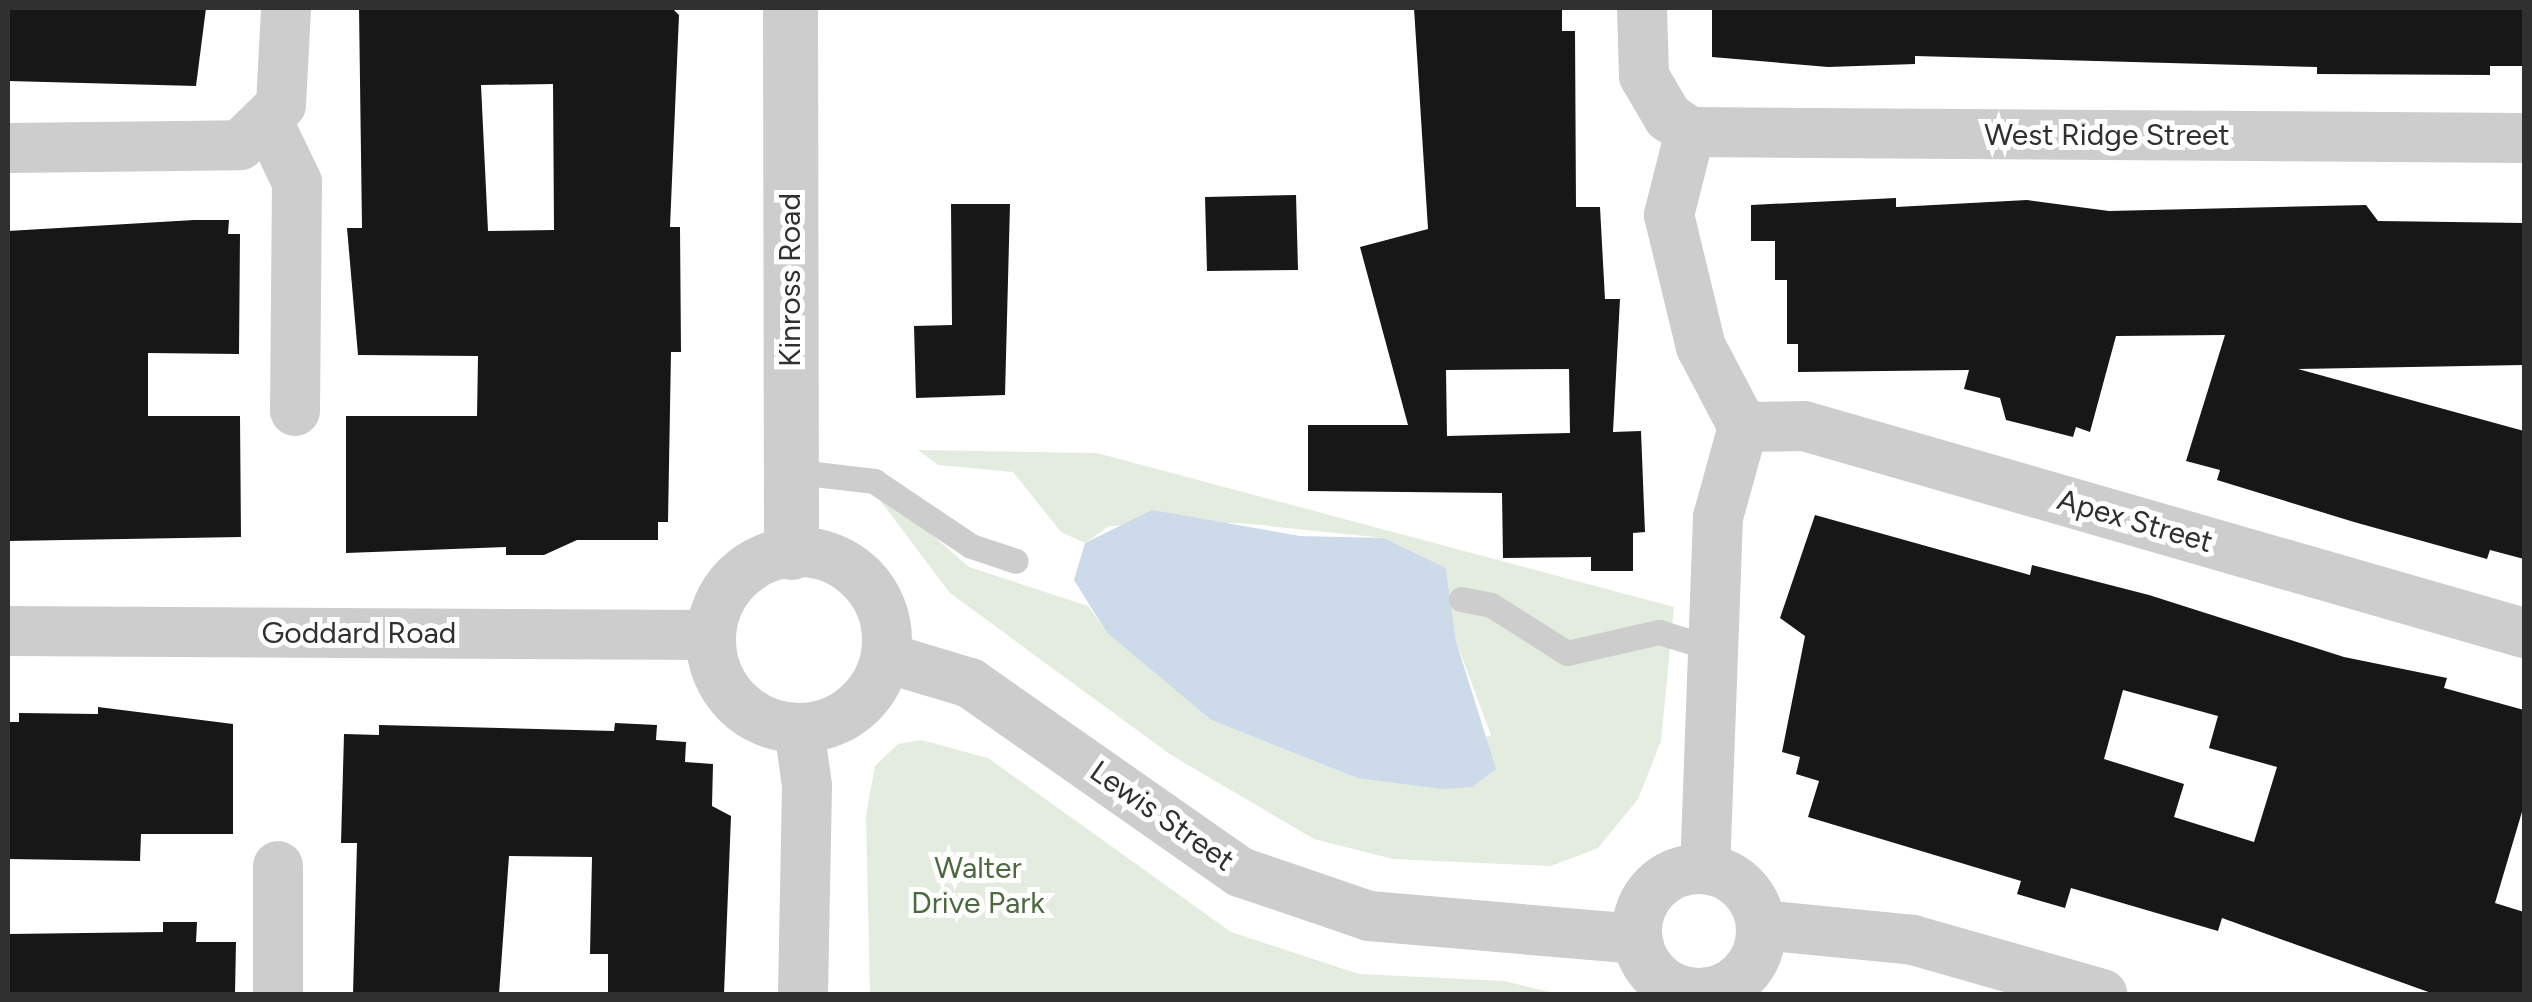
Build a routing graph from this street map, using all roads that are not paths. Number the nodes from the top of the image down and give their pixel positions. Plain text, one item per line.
1 (286, 8) edge
2 (790, 8) edge
3 (1642, 8) edge
4 (269, 124) junction
5 (1690, 132) junction
6 (2524, 138) edge
7 (8, 148) edge
8 (295, 412) dead end
9 (1743, 427) junction
10 (789, 471) junction
11 (791, 552) junction
12 (1016, 561) dead end
13 (1461, 599) dead end
14 (8, 630) edge
15 (2524, 633) edge
16 (710, 635) junction
17 (1714, 649) junction
18 (887, 658) junction
19 (799, 728) junction
20 (278, 866) dead end
21 (1705, 869) junction
22 (1761, 925) junction
23 (1636, 939) junction
24 (1707, 993) edge
25 (278, 994) edge
26 (803, 994) edge
27 (2102, 994) edge

1 - 4 street
2 - 10 street, Kinross Road
3 - 5 street
4 - 7 street
4 - 8 street
5 - 6 street, West Ridge Street
5 - 9 street
9 - 15 street, Apex Street
9 - 17 street
10 - 11 street, Kinross Road
10 - 12 lane
11 - 16 street
11 - 18 street
13 - 17 lane
14 - 16 street, Goddard Road
16 - 19 street
17 - 21 street
18 - 19 street
18 - 23 street, Lewis Street
19 - 26 street
20 - 25 street
21 - 22 street
21 - 23 street
22 - 24 street
22 - 27 street
23 - 24 street

